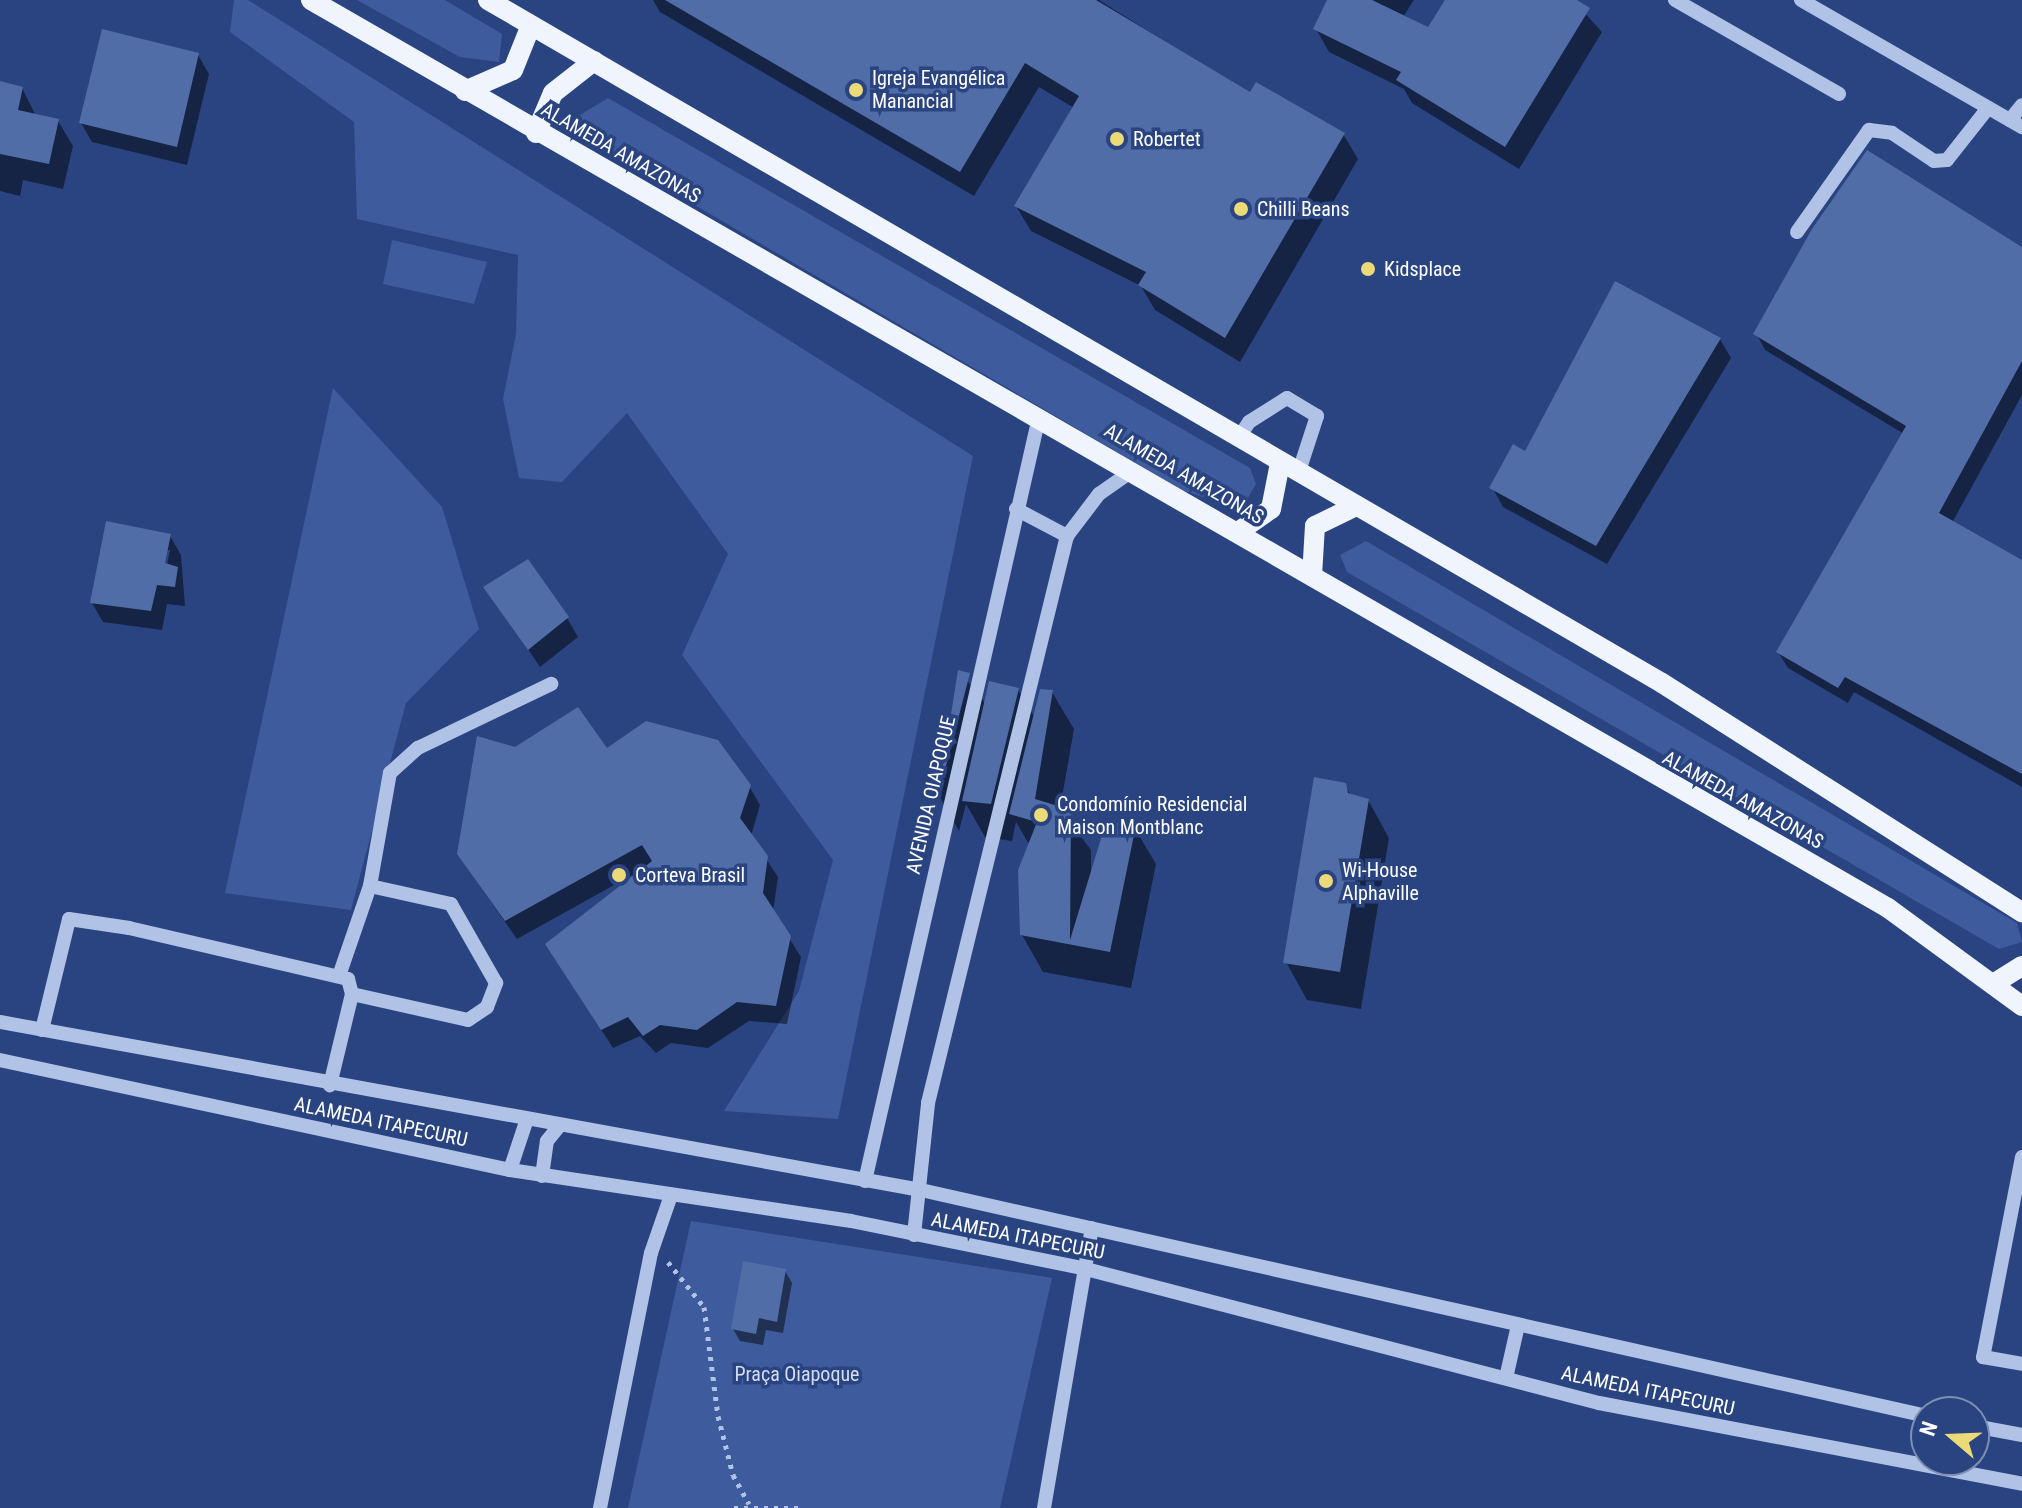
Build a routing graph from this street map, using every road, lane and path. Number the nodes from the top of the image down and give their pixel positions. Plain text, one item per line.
1 (311, 0) edge
2 (488, 0) edge
3 (1675, 0) edge
4 (1801, 0) edge
5 (531, 25) junction
6 (594, 61) junction
7 (465, 91) junction
8 (1839, 94) dead end
9 (2022, 105) edge
10 (1988, 108) junction
11 (2016, 124) edge
12 (536, 133) junction
13 (1797, 232) dead end
14 (1039, 417) junction
15 (1239, 437) junction
16 (1289, 468) junction
17 (1130, 472) junction
18 (1352, 508) junction
19 (1016, 509) junction
20 (1238, 532) junction
21 (1067, 536) junction
22 (1312, 576) junction
23 (551, 684) dead end
24 (370, 886) junction
25 (2022, 912) edge
26 (2022, 966) edge
27 (340, 973) junction
28 (1993, 984) junction
29 (352, 994) junction
30 (2022, 1006) edge
31 (0, 1022) edge
32 (42, 1030) junction
33 (0, 1060) edge
34 (330, 1085) junction
35 (527, 1119) junction
36 (559, 1126) junction
37 (2022, 1157) edge
38 (510, 1170) junction
39 (542, 1176) junction
40 (865, 1181) junction
41 (921, 1190) junction
42 (670, 1198) junction
43 (1092, 1228) junction
44 (914, 1235) junction
45 (651, 1253) junction
46 (1086, 1269) junction
47 (1518, 1325) junction
48 (2022, 1364) edge
49 (1506, 1378) junction
50 (1910, 1412) edge
51 (1990, 1429) edge
52 (2022, 1435) edge
53 (2022, 1484) edge
54 (749, 1504) junction
55 (600, 1508) edge
56 (734, 1508) edge
57 (801, 1508) edge
58 (1044, 1508) edge

1 - 7 main road, ALAMEDA AMAZONAS
2 - 5 main road
3 - 8 street
4 - 10 street
5 - 6 main road
5 - 7 main road
6 - 12 main road
6 - 15 main road
7 - 12 main road, ALAMEDA AMAZONAS
9 - 11 street
10 - 11 street
10 - 13 street
12 - 14 main road, ALAMEDA AMAZONAS
14 - 17 main road, ALAMEDA AMAZONAS
14 - 19 street, AVENIDA OIAPOQUE
15 - 16 main road
15 - 16 street
16 - 18 main road
16 - 20 main road
17 - 20 main road, ALAMEDA AMAZONAS
17 - 21 street
18 - 22 main road
18 - 25 main road
19 - 21 street
19 - 40 street, AVENIDA OIAPOQUE
20 - 22 main road, ALAMEDA AMAZONAS
21 - 41 street
22 - 28 main road, ALAMEDA AMAZONAS
23 - 24 street
24 - 27 street
24 - 29 street
26 - 28 main road
27 - 29 street
27 - 32 street
28 - 30 main road, ALAMEDA AMAZONAS
29 - 34 street
31 - 32 street, ALAMEDA ITAPECURU
32 - 34 street, ALAMEDA ITAPECURU
33 - 38 street, ALAMEDA ITAPECURU
34 - 35 street, ALAMEDA ITAPECURU
35 - 36 street, ALAMEDA ITAPECURU
35 - 38 street
36 - 39 street
36 - 40 street, ALAMEDA ITAPECURU
37 - 48 street
38 - 39 street, ALAMEDA ITAPECURU
39 - 42 street, ALAMEDA ITAPECURU
40 - 41 street, ALAMEDA ITAPECURU
41 - 43 street, ALAMEDA ITAPECURU
41 - 44 street
42 - 44 street, ALAMEDA ITAPECURU
42 - 45 street
43 - 46 street
43 - 47 street, ALAMEDA ITAPECURU
44 - 46 street, ALAMEDA ITAPECURU
45 - 54 path
45 - 55 street
46 - 49 street, ALAMEDA ITAPECURU
46 - 58 street
47 - 49 street
47 - 50 street, ALAMEDA ITAPECURU
49 - 53 street, ALAMEDA ITAPECURU
51 - 52 street
54 - 56 path
54 - 57 path

